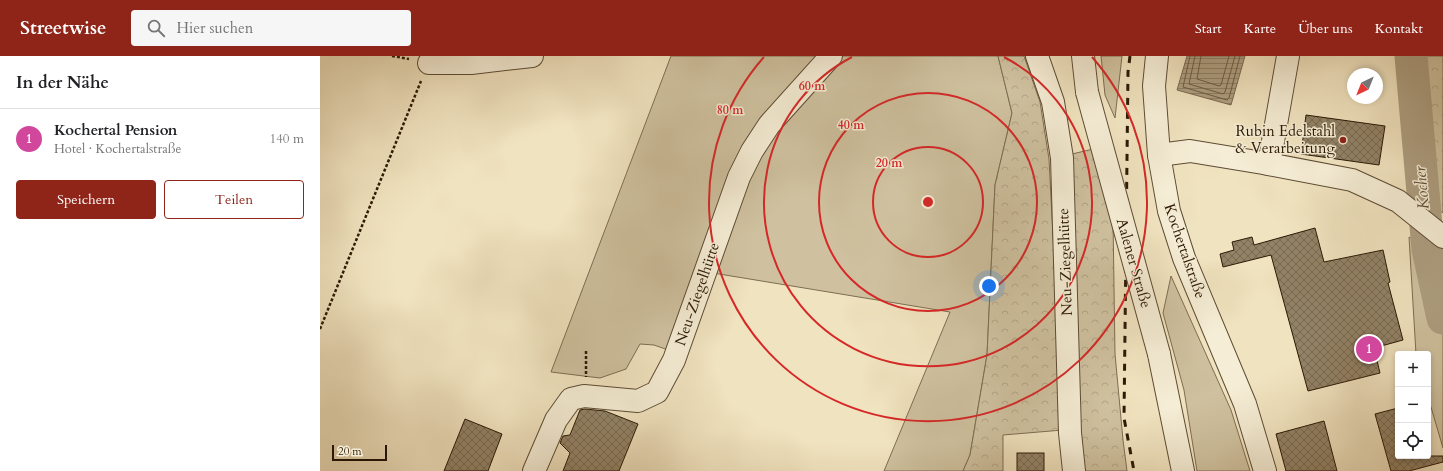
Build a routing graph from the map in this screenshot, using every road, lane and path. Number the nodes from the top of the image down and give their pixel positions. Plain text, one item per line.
1 (532, 56) edge
2 (831, 56) edge
3 (1037, 56) edge
4 (1083, 56) edge
5 (1157, 56) edge
6 (1288, 56) edge
7 (429, 63) joint
8 (1159, 155) junction
9 (1269, 164) junction
10 (1443, 237) edge
11 (320, 329) edge
12 (586, 351) dead end
13 (584, 396) junction
14 (534, 471) edge
15 (1074, 471) edge
16 (1183, 471) edge
17 (1265, 471) edge

1 - 7 street
2 - 13 street, Neu-Ziegelhütte
3 - 15 street, Neu-Ziegelhütte
4 - 16 street, Aalener Straße, bridge
5 - 8 street, Kochertalstraße
6 - 9 street
7 - 11 path
8 - 9 street
8 - 17 street, Kochertalstraße
9 - 10 street
12 - 13 path
13 - 14 street

